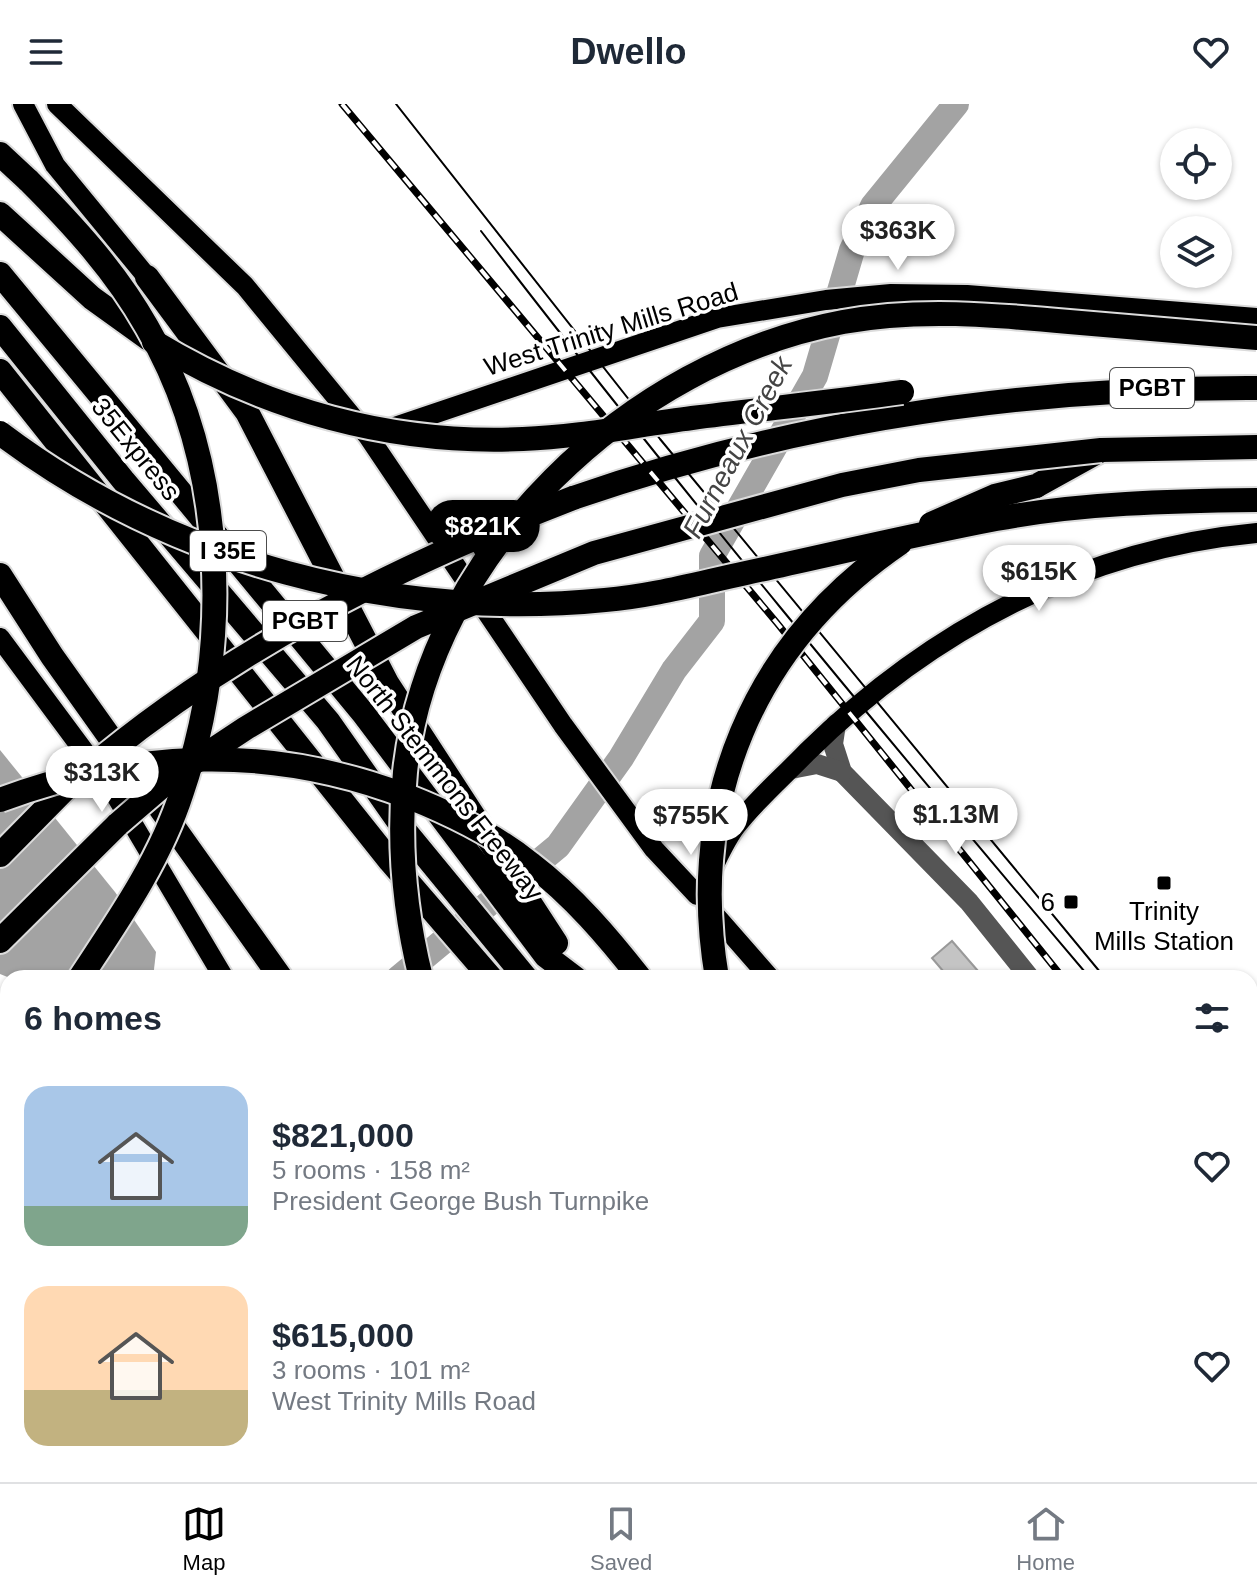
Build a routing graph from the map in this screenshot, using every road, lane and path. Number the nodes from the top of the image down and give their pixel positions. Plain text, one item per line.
1 (23, 104) edge
2 (57, 104) edge
3 (0, 154) edge
4 (0, 214) edge
5 (0, 274) edge
6 (147, 277) joint
7 (1257, 318) edge
8 (0, 327) edge
9 (1257, 338) edge
10 (0, 371) edge
11 (1257, 388) edge
12 (988, 401) junction
13 (0, 433) edge
14 (368, 436) junction
15 (1257, 447) edge
16 (1101, 450) junction
17 (1257, 500) edge
18 (1257, 533) edge
19 (0, 575) edge
20 (0, 638) edge
21 (836, 724) junction
22 (791, 769) junction
23 (842, 772) junction
24 (0, 800) edge
25 (0, 855) edge
26 (697, 895) junction
27 (736, 939) junction
28 (0, 941) edge
29 (552, 950) junction
30 (85, 970) edge
31 (219, 970) edge
32 (275, 970) edge
33 (419, 970) edge
34 (484, 970) edge
35 (519, 970) edge
36 (570, 970) edge
37 (633, 970) edge
38 (716, 970) edge
39 (748, 970) edge
40 (763, 970) edge
41 (1024, 970) edge

1 - 6 main road
2 - 14 main road
3 - 30 highway, bridge
4 - 12 highway, bridge
5 - 29 highway, North Stemmons Freeway / I 35E
6 - 29 highway, bridge
7 - 14 main road, West Trinity Mills Road
8 - 35 highway, 35Express
9 - 33 highway, bridge
10 - 34 highway, I 35E, bridge
11 - 12 highway, PGBT
12 - 25 highway, PGBT, bridge
13 - 17 highway, bridge
14 - 26 main road
15 - 16 highway, PGBT
16 - 28 highway, PGBT, bridge
16 - 38 highway, bridge
18 - 21 main road
19 - 32 highway
20 - 31 main road
21 - 22 main road
21 - 23 street
22 - 23 street
22 - 26 main road
23 - 41 street
24 - 37 highway, bridge
26 - 27 main road
27 - 39 main road
27 - 40 main road
29 - 36 highway

